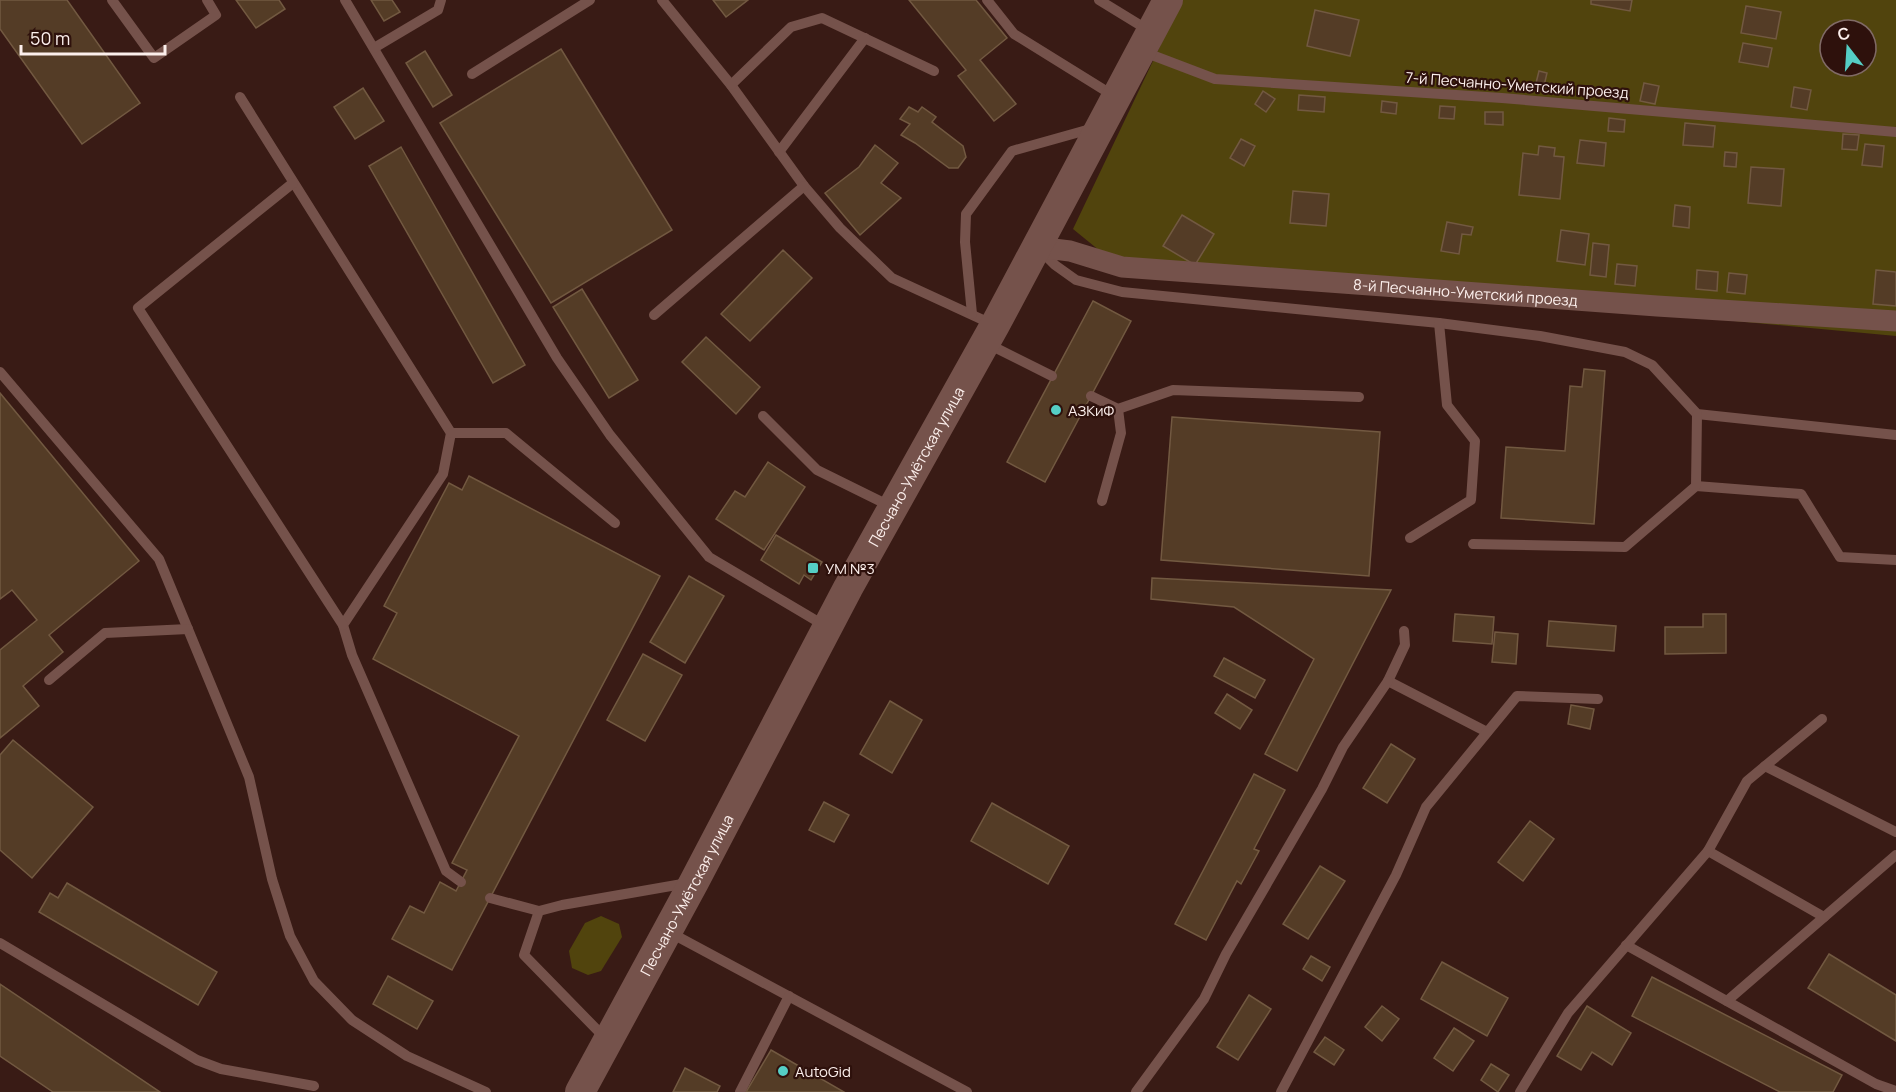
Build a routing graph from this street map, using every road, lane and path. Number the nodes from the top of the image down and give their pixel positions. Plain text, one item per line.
1 (112, 0) edge
2 (207, 0) edge
3 (345, 0) edge
4 (441, 0) edge
5 (590, 0) edge
6 (662, 0) edge
7 (987, 0) edge
8 (1099, 0) edge
9 (1168, 0) edge
10 (865, 38) junction
11 (1146, 41) junction
12 (374, 48) junction
13 (934, 71) dead end
14 (472, 74) dead end
15 (731, 85) junction
16 (240, 97) dead end
17 (1116, 97) junction
18 (1101, 126) junction
19 (1896, 132) edge
20 (779, 152) junction
21 (293, 183) junction
22 (804, 186) junction
23 (1037, 247) junction
24 (654, 315) dead end
25 (1896, 321) edge
26 (1439, 323) junction
27 (984, 327) junction
28 (0, 372) edge
29 (1052, 376) dead end
30 (1091, 396) dead end
31 (1359, 397) dead end
32 (1118, 409) junction
33 (1697, 414) junction
34 (763, 416) dead end
35 (451, 434) junction
36 (1896, 435) edge
37 (1696, 486) junction
38 (1102, 501) dead end
39 (892, 507) junction
40 (615, 524) dead end
41 (1410, 538) dead end
42 (1473, 544) dead end
43 (1896, 560) edge
44 (343, 625) junction
45 (827, 627) junction
46 (188, 629) junction
47 (1404, 631) dead end
48 (50, 680) dead end
49 (1388, 681) junction
50 (1598, 699) dead end
51 (1822, 719) dead end
52 (1487, 732) junction
53 (1765, 766) junction
54 (1896, 832) edge
55 (1708, 851) junction
56 (1896, 855) edge
57 (461, 882) dead end
58 (694, 882) junction
59 (490, 898) dead end
60 (539, 911) junction
61 (1824, 917) junction
62 (667, 931) junction
63 (0, 943) edge
64 (1626, 945) junction
65 (789, 996) junction
66 (1727, 1001) junction
67 (608, 1041) junction
68 (314, 1086) dead end
69 (1896, 1091) edge
70 (486, 1092) edge
71 (580, 1092) edge
72 (740, 1092) edge
73 (967, 1092) edge
74 (1136, 1092) edge
75 (1281, 1092) edge
76 (1520, 1092) edge

1 - 2 lane
3 - 12 lane
4 - 12 lane
5 - 14 lane
6 - 15 lane
7 - 17 lane
8 - 11 lane, 7-й Песчанно-Уметский проезд
9 - 11 main road, Песчано-Умётская улица
10 - 13 lane
10 - 15 lane
10 - 20 lane
11 - 17 main road, Песчано-Умётская улица
11 - 19 lane, 7-й Песчанно-Уметский проезд
12 - 45 lane
15 - 20 lane
16 - 21 lane
17 - 18 main road, Песчано-Умётская улица
18 - 23 main road, Песчано-Умётская улица
18 - 27 lane
20 - 22 lane
21 - 35 lane
21 - 44 lane
22 - 24 lane
22 - 27 lane
23 - 25 street, 8-й Песчанно-Уметский проезд
23 - 26 lane
23 - 27 main road, Песчано-Умётская улица
26 - 33 lane
26 - 41 lane
27 - 29 lane
27 - 39 main road, Песчано-Умётская улица
28 - 46 lane
30 - 32 lane
31 - 32 lane
32 - 38 lane
33 - 36 lane
33 - 37 lane
34 - 39 lane
35 - 40 lane
35 - 44 lane
37 - 42 lane
37 - 43 lane
39 - 45 main road, Песчано-Умётская улица
44 - 57 lane
45 - 58 main road, Песчано-Умётская улица
46 - 48 lane
46 - 70 lane
47 - 49 lane
49 - 52 lane
49 - 74 lane
50 - 52 lane
51 - 53 lane
52 - 75 lane
53 - 54 lane
53 - 55 lane
55 - 61 lane
55 - 64 lane
56 - 61 lane
58 - 60 lane
58 - 62 main road, Песчано-Умётская улица
59 - 60 lane
60 - 67 lane
61 - 66 lane
62 - 65 lane
62 - 67 main road, Песчано-Умётская улица
63 - 68 lane
64 - 66 lane
64 - 76 lane
65 - 72 lane
65 - 73 lane
66 - 69 lane
67 - 71 main road, Песчано-Умётская улица

